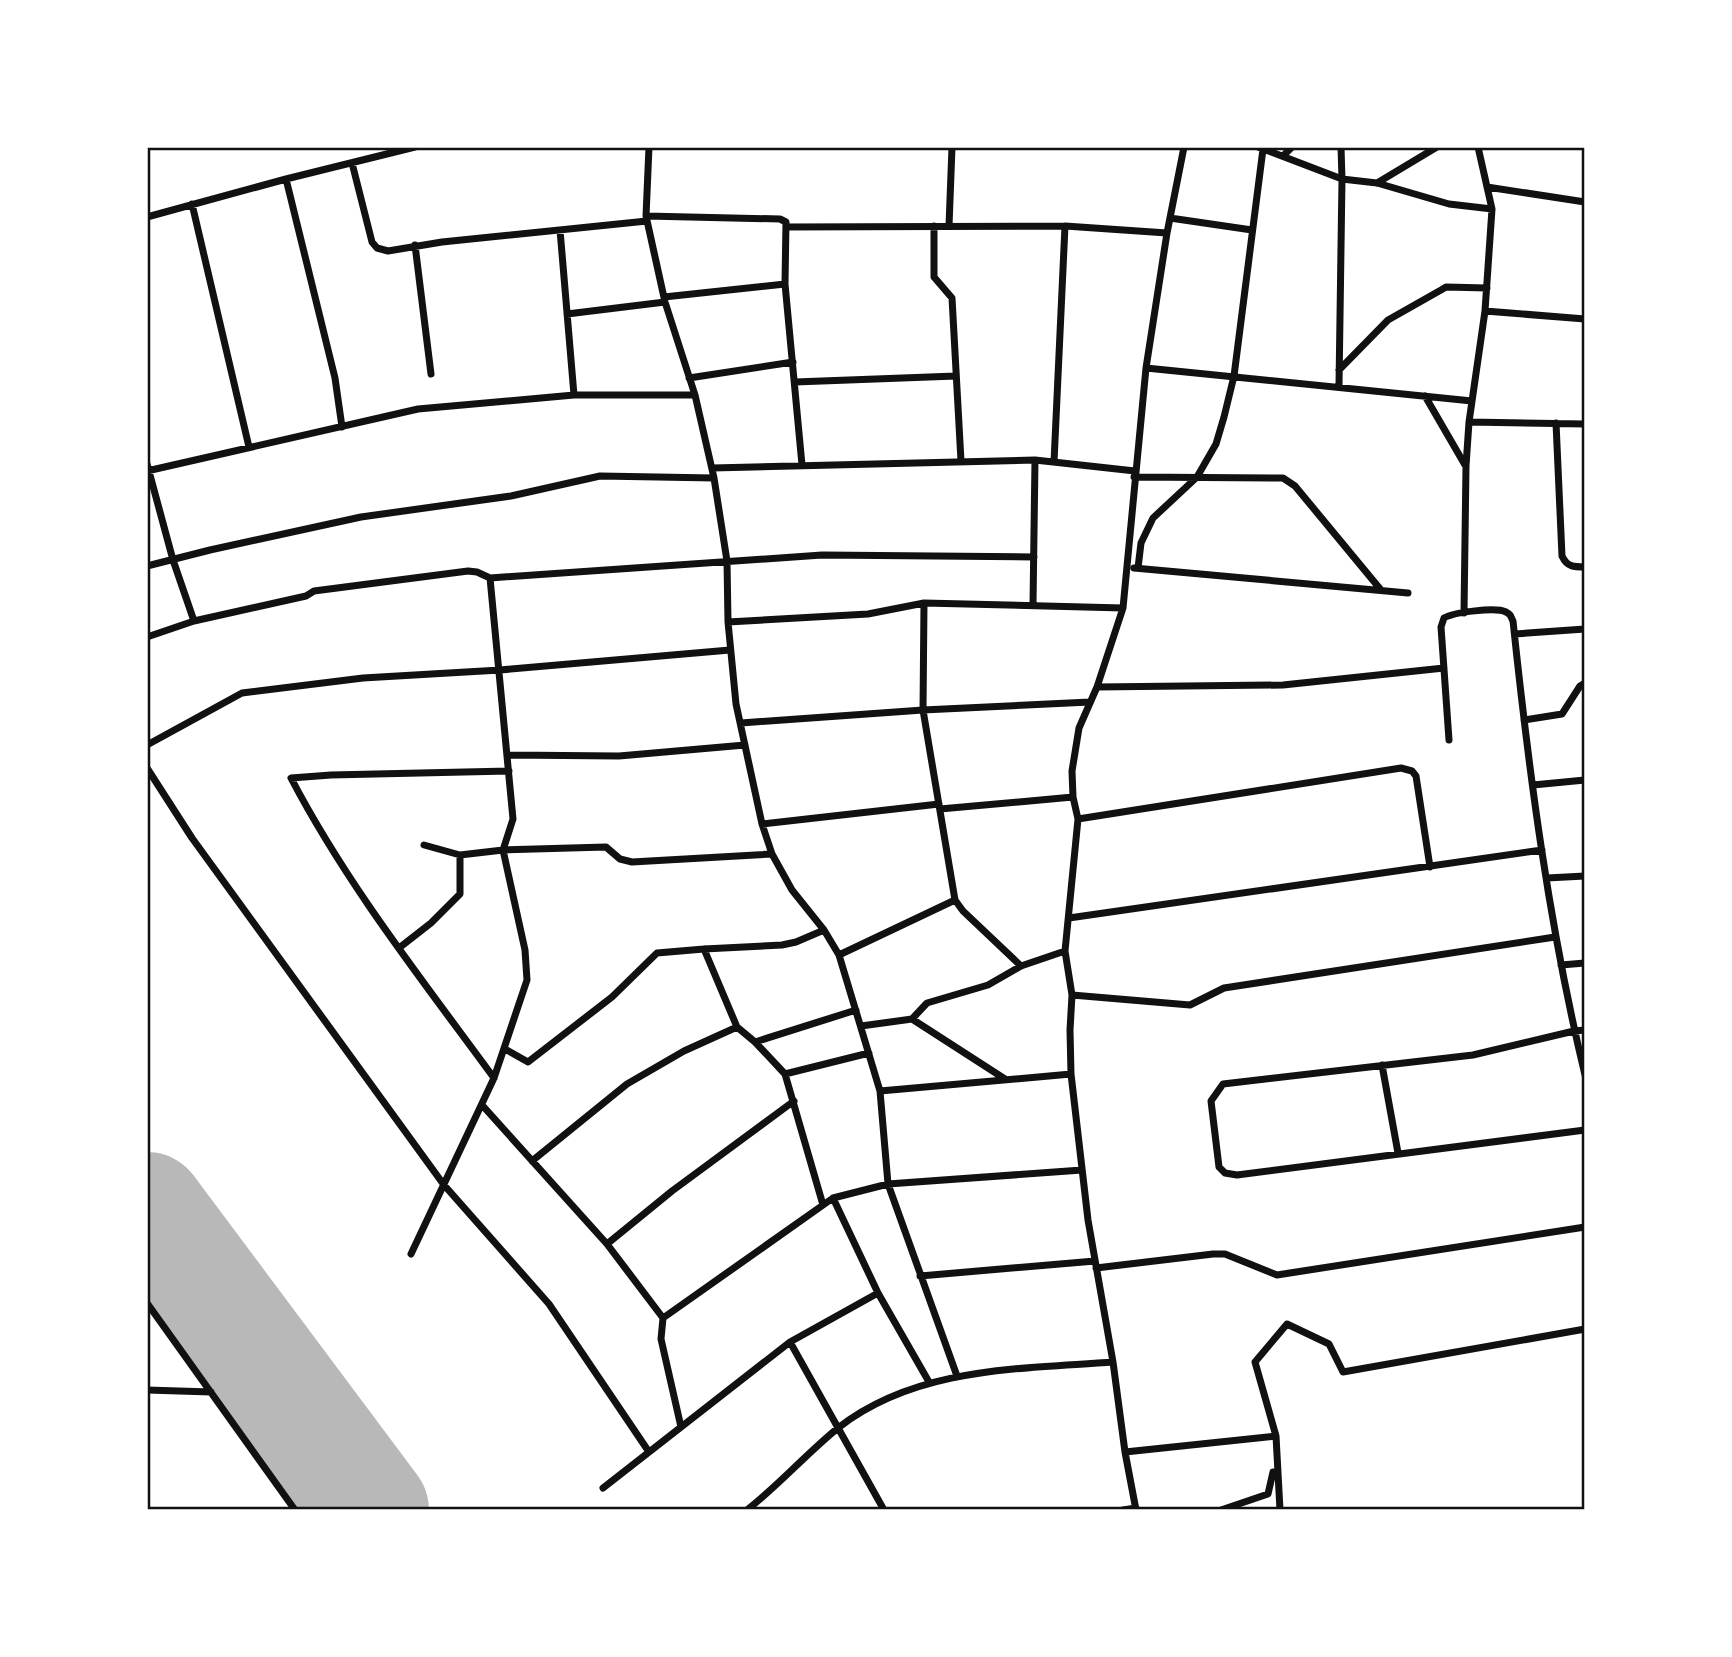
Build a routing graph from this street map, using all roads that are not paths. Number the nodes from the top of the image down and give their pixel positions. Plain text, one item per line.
1 (415, 147) edge
2 (649, 147) edge
3 (952, 147) edge
4 (1184, 147) edge
5 (1292, 147) edge
6 (1340, 147) edge
7 (1437, 147) edge
8 (1478, 147) edge
9 (1260, 148) edge
10 (1284, 155) junction
11 (352, 163) junction
12 (286, 179) junction
13 (1342, 179) junction
14 (1377, 183) junction
15 (1487, 187) junction
16 (1585, 202) edge
17 (192, 205) junction
18 (1492, 209) junction
19 (147, 217) edge
20 (647, 218) junction
21 (1170, 218) junction
22 (934, 226) junction
23 (949, 226) junction
24 (1065, 226) junction
25 (787, 227) junction
26 (560, 230) junction
27 (1252, 230) junction
28 (1167, 233) junction
29 (415, 245) junction
30 (785, 284) junction
31 (1487, 288) junction
32 (664, 299) junction
33 (1485, 311) junction
34 (567, 314) junction
35 (1585, 319) edge
36 (793, 362) junction
37 (1146, 368) junction
38 (1339, 370) junction
39 (431, 374) dead end
40 (956, 376) junction
41 (1234, 376) junction
42 (689, 378) junction
43 (794, 382) junction
44 (1339, 386) junction
45 (575, 395) junction
46 (695, 395) junction
47 (1425, 396) junction
48 (1472, 401) junction
49 (1469, 422) junction
50 (1556, 423) junction
51 (1585, 424) edge
52 (342, 427) junction
53 (249, 447) junction
54 (1035, 460) junction
55 (961, 461) junction
56 (1054, 462) junction
57 (802, 465) junction
58 (1466, 466) junction
59 (712, 468) junction
60 (148, 469) edge
61 (1134, 474) junction
62 (1197, 477) junction
63 (714, 478) junction
64 (1034, 557) junction
65 (173, 561) junction
66 (727, 561) junction
67 (147, 566) edge
68 (1126, 567) junction
69 (1585, 567) edge
70 (1138, 568) junction
71 (491, 578) junction
72 (1381, 590) junction
73 (1408, 593) dead end
74 (924, 603) junction
75 (1033, 605) junction
76 (1123, 608) junction
77 (1464, 613) junction
78 (194, 621) junction
79 (728, 622) junction
80 (1585, 629) edge
81 (1515, 634) junction
82 (147, 637) edge
83 (730, 650) junction
84 (1444, 668) junction
85 (500, 670) junction
86 (1585, 683) edge
87 (1097, 687) junction
88 (1090, 702) junction
89 (923, 710) junction
90 (1524, 720) junction
91 (741, 723) junction
92 (1449, 740) dead end
93 (147, 745) edge
94 (745, 745) junction
95 (508, 755) junction
96 (147, 768) edge
97 (509, 771) junction
98 (1585, 780) edge
99 (1533, 785) junction
100 (1073, 797) junction
101 (939, 807) junction
102 (1079, 819) junction
103 (762, 824) junction
104 (424, 845) dead end
105 (503, 849) junction
106 (1542, 850) junction
107 (772, 854) junction
108 (460, 855) junction
109 (1430, 867) junction
110 (1585, 876) edge
111 (1547, 878) junction
112 (955, 900) junction
113 (1069, 918) junction
114 (824, 930) junction
115 (1555, 937) junction
116 (399, 948) junction
117 (704, 948) junction
118 (1065, 951) junction
119 (839, 955) junction
120 (1585, 963) edge
121 (1561, 964) junction
122 (1021, 966) junction
123 (1072, 995) junction
124 (856, 1010) junction
125 (912, 1018) junction
126 (861, 1026) junction
127 (737, 1027) junction
128 (1585, 1030) edge
129 (1574, 1031) junction
130 (755, 1042) junction
131 (505, 1049) junction
132 (869, 1053) junction
133 (1382, 1065) junction
134 (785, 1074) junction
135 (1071, 1074) junction
136 (1585, 1075) edge
137 (494, 1078) junction
138 (1005, 1079) junction
139 (880, 1091) junction
140 (794, 1101) junction
141 (482, 1105) junction
142 (1585, 1130) edge
143 (1398, 1153) junction
144 (532, 1161) junction
145 (1082, 1170) junction
146 (888, 1184) junction
147 (444, 1185) junction
148 (833, 1198) junction
149 (823, 1205) junction
150 (1585, 1227) edge
151 (607, 1244) junction
152 (411, 1254) dead end
153 (1096, 1265) junction
154 (920, 1276) junction
155 (878, 1293) junction
156 (147, 1303) edge
157 (663, 1318) junction
158 (1585, 1329) edge
159 (790, 1342) junction
160 (1113, 1362) junction
161 (957, 1376) junction
162 (929, 1382) junction
163 (147, 1390) edge
164 (211, 1392) junction
165 (681, 1427) junction
166 (838, 1428) junction
167 (1276, 1436) junction
168 (649, 1452) junction
169 (1125, 1452) junction
170 (603, 1488) dead end
171 (757, 1502) junction
172 (1136, 1509) edge
173 (295, 1510) edge
174 (747, 1510) edge
175 (763, 1510) edge
176 (884, 1510) edge
177 (1123, 1510) edge
178 (1221, 1510) edge
179 (1280, 1510) edge

1 - 11 street
2 - 20 street
3 - 23 street
4 - 21 street
5 - 10 street
6 - 13 street
7 - 14 street
8 - 15 street
9 - 10 street
9 - 27 street
10 - 13 street
11 - 12 street
11 - 29 street
12 - 17 street
12 - 52 street
13 - 14 street
13 - 38 street
14 - 18 street
15 - 16 street
15 - 18 street
17 - 19 street
17 - 53 street
18 - 31 street
20 - 25 street
20 - 26 street
20 - 32 street
21 - 27 street
21 - 28 street
22 - 23 street
22 - 25 street
22 - 40 street
23 - 24 street
24 - 28 street
24 - 56 street
25 - 30 street
26 - 29 street
26 - 34 street
27 - 41 street
28 - 37 street
29 - 39 street
30 - 32 street
30 - 36 street
31 - 33 street
31 - 38 street
32 - 34 street
32 - 42 street
33 - 35 street
33 - 48 street
34 - 45 street
36 - 42 street
36 - 43 street
37 - 41 street
37 - 61 street
38 - 44 street
40 - 43 street
40 - 55 street
41 - 44 street
41 - 62 street
42 - 46 street
43 - 57 street
44 - 47 street
45 - 46 street
45 - 52 street
46 - 59 street
47 - 48 street
47 - 58 street
48 - 49 street
49 - 50 street
49 - 58 street
50 - 51 street
50 - 69 street
52 - 53 street
53 - 60 street
54 - 55 street
54 - 56 street
54 - 64 street
55 - 57 street
56 - 61 street
57 - 59 street
58 - 77 street
59 - 63 street
60 - 65 street
61 - 62 street
61 - 68 street
62 - 70 street
62 - 72 street
63 - 65 street
63 - 66 street
64 - 66 street
64 - 75 street
65 - 67 street
65 - 78 street
66 - 71 street
66 - 79 street
68 - 70 street
68 - 76 street
70 - 72 street
71 - 78 street
71 - 85 street
72 - 73 street
74 - 75 street
74 - 79 street
74 - 89 street
75 - 76 street
76 - 87 street
77 - 81 street
77 - 84 street
78 - 82 street
79 - 83 street
80 - 81 street
81 - 90 street
83 - 85 street
83 - 91 street
84 - 87 street
84 - 92 street
85 - 93 street
85 - 95 street
86 - 90 street
87 - 88 street
88 - 89 street
88 - 100 street
89 - 91 street
89 - 101 street
90 - 99 street
91 - 94 street
94 - 95 street
94 - 103 street
95 - 97 street
96 - 147 street
97 - 105 street
97 - 116 street
98 - 99 street
99 - 106 street
100 - 101 street
100 - 102 street
101 - 103 street
101 - 112 street
102 - 109 street
102 - 113 street
103 - 107 street
104 - 108 street
105 - 107 street
105 - 108 street
105 - 131 street
106 - 109 street
106 - 111 street
107 - 114 street
108 - 116 street
109 - 113 street
110 - 111 street
111 - 115 street
112 - 119 street
112 - 122 street
113 - 118 street
114 - 117 street
114 - 119 street
115 - 121 street
115 - 123 street
116 - 137 street
117 - 127 street
117 - 131 street
118 - 122 street
118 - 123 street
119 - 124 street
120 - 121 street
121 - 129 street
122 - 125 street
123 - 135 street
124 - 126 street
124 - 130 street
125 - 126 street
125 - 138 street
126 - 132 street
127 - 130 street
127 - 144 street
128 - 129 street
129 - 133 street
129 - 136 street
130 - 134 street
131 - 137 street
132 - 134 street
132 - 139 street
133 - 143 street
133 - 143 street
134 - 140 street
135 - 138 street
135 - 145 street
137 - 141 street
138 - 139 street
139 - 146 street
140 - 149 street
140 - 151 street
141 - 144 street
141 - 147 street
142 - 143 street
144 - 151 street
145 - 146 street
145 - 153 street
146 - 148 street
146 - 154 street
147 - 152 street
147 - 168 street
148 - 149 street
148 - 155 street
149 - 157 street
150 - 153 street
151 - 157 street
153 - 154 street
153 - 160 street
154 - 161 street
155 - 159 street
155 - 162 street
156 - 164 street
157 - 165 street
158 - 167 street
159 - 165 street
159 - 166 street
160 - 161 street
160 - 169 street
161 - 162 street
162 - 166 street
163 - 164 street
164 - 173 street
165 - 168 street
166 - 171 street
166 - 176 street
167 - 169 street
167 - 178 street
167 - 179 street
168 - 170 street
169 - 172 street
171 - 174 street
171 - 175 street
172 - 177 street

